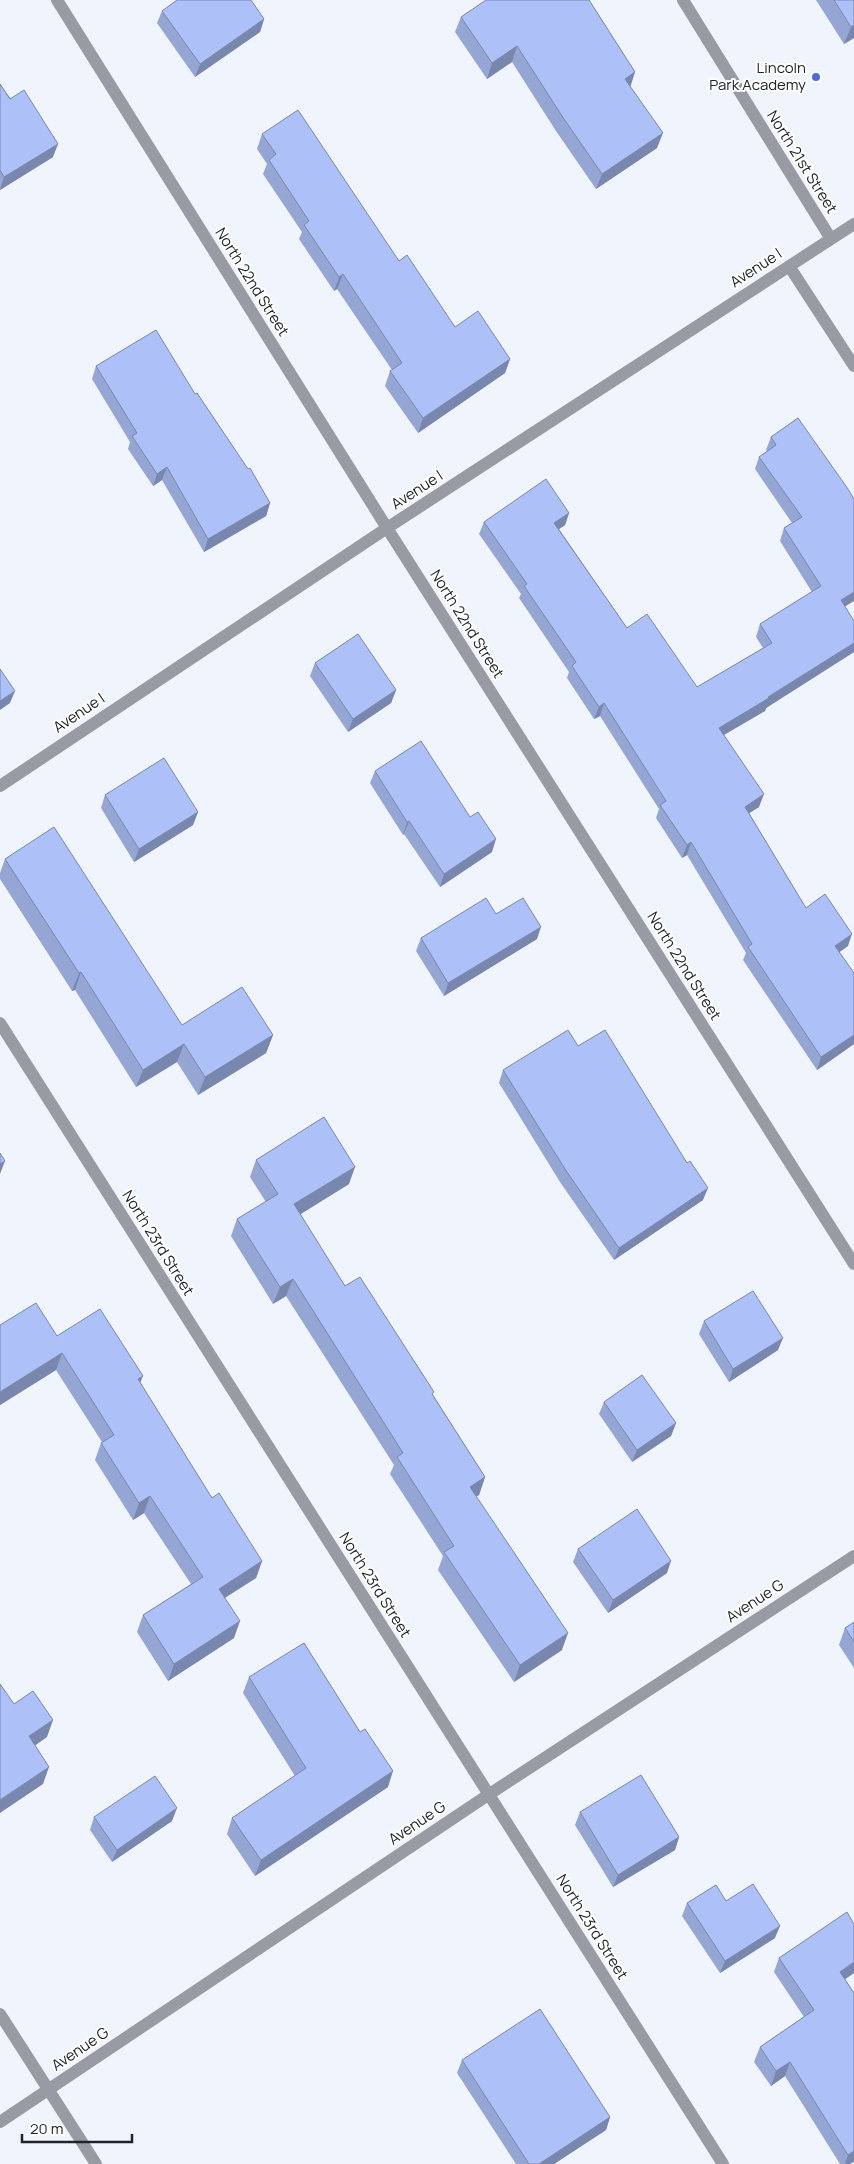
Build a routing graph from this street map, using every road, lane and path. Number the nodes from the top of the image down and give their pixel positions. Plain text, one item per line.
1 (56, 0) edge
2 (683, 0) edge
3 (854, 224) edge
4 (830, 239) junction
5 (790, 266) junction
6 (854, 366) edge
7 (387, 528) junction
8 (0, 786) edge
9 (0, 1023) edge
10 (854, 1264) edge
11 (854, 1556) edge
12 (488, 1795) junction
13 (0, 2014) edge
14 (49, 2089) junction
15 (0, 2122) edge
16 (96, 2164) edge
17 (724, 2164) edge

1 - 7 street, North 22nd Street
2 - 4 street, North 21st Street
3 - 4 street, Avenue I
4 - 5 street, Avenue I
5 - 6 street
5 - 7 street, Avenue I
7 - 8 street, Avenue I
7 - 10 street, North 22nd Street
9 - 12 street, North 23rd Street
11 - 12 street, Avenue G
12 - 14 street, Avenue G
12 - 17 street, North 23rd Street
13 - 14 street
14 - 15 street, Avenue G
14 - 16 street

